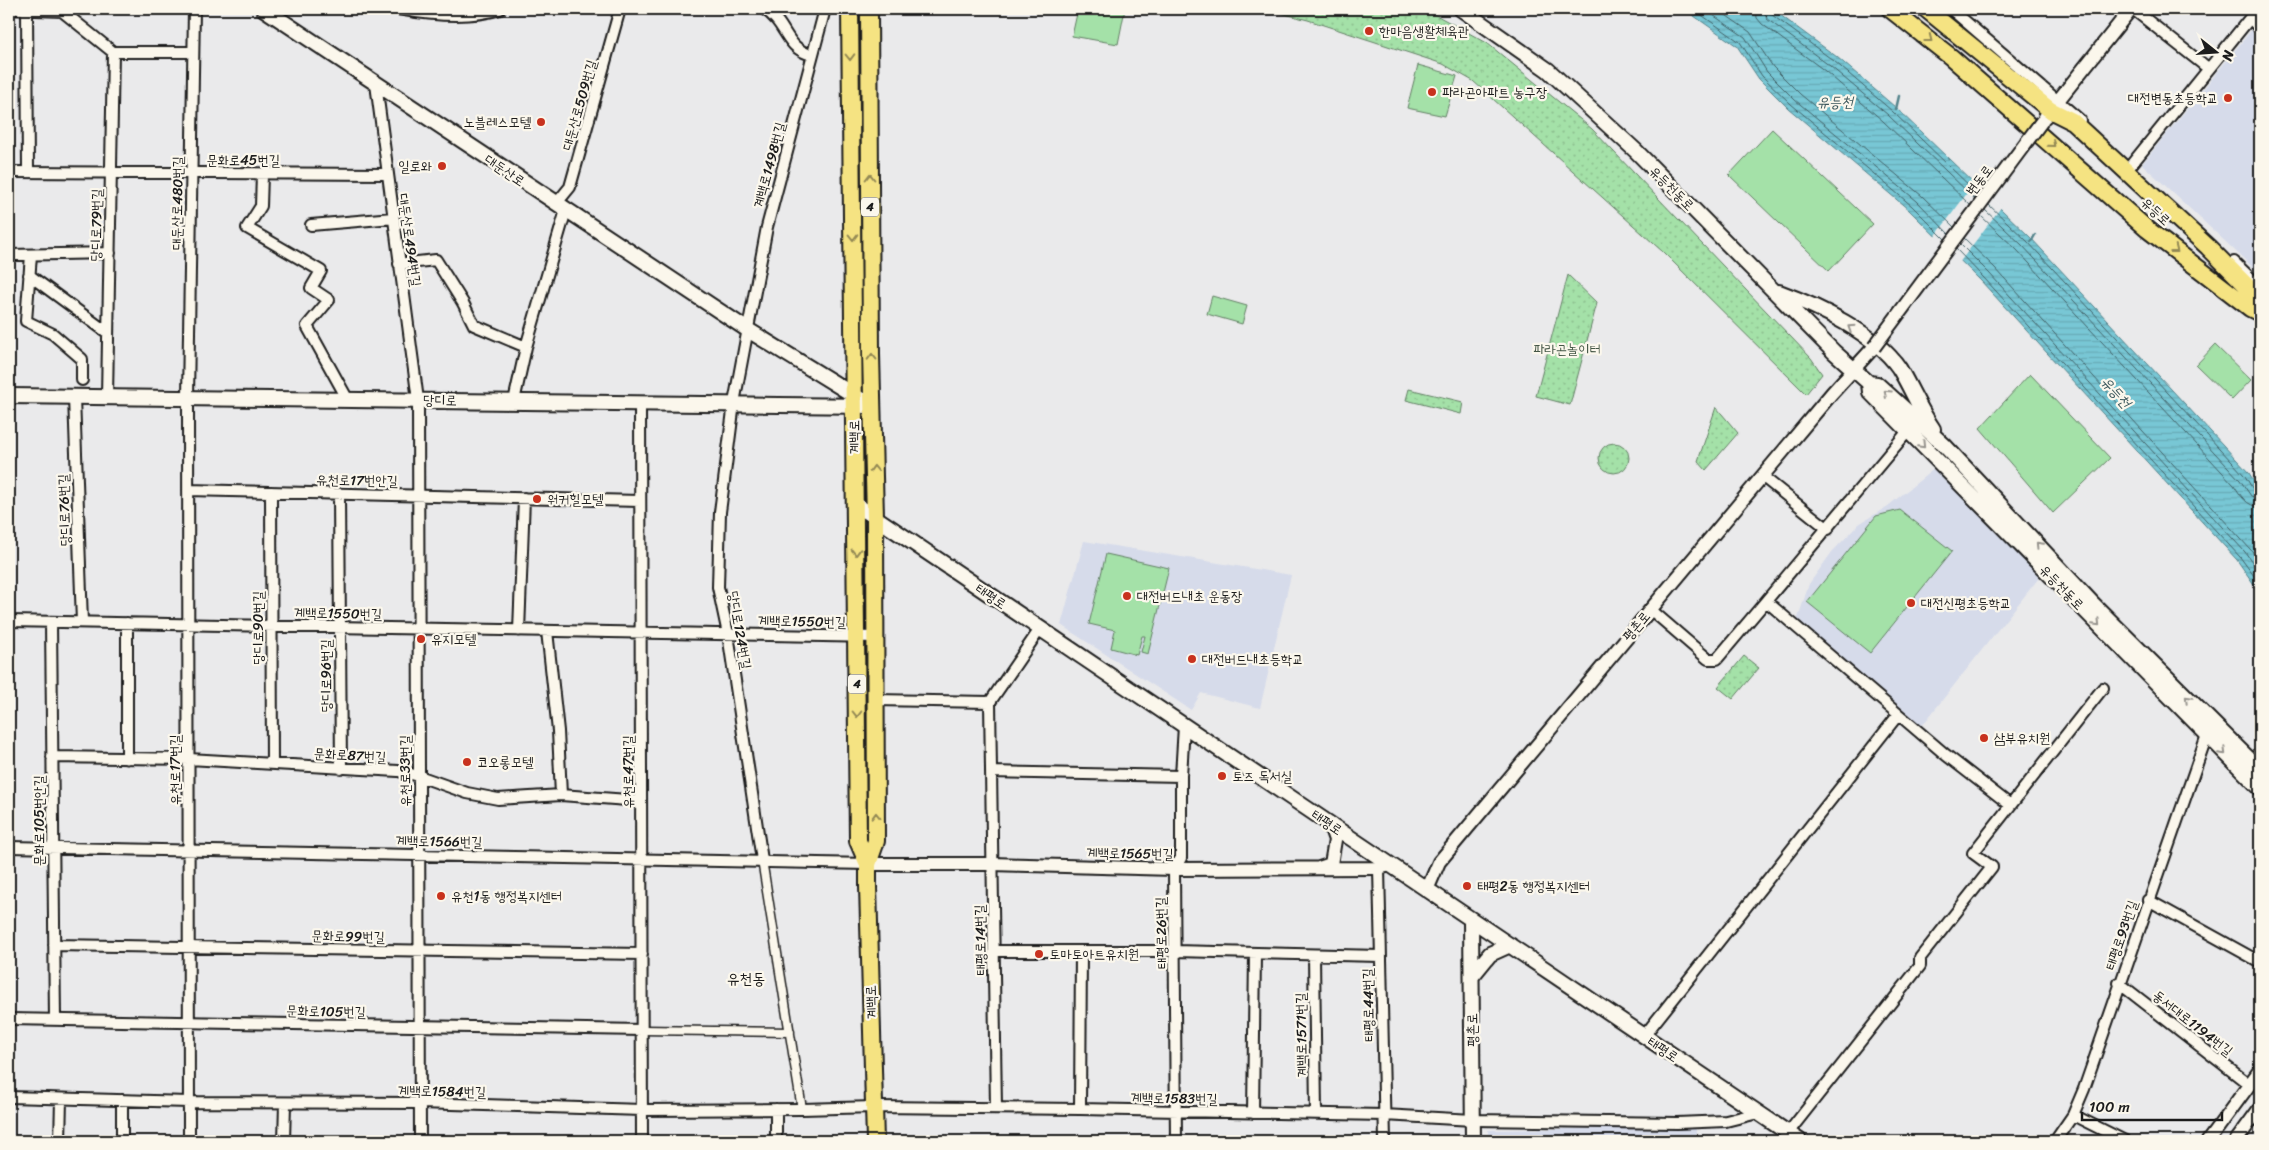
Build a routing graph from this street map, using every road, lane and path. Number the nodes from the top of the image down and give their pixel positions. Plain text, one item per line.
1 (9, 9) edge
2 (27, 9) edge
3 (194, 9) edge
4 (264, 9) edge
5 (398, 9) edge
6 (500, 9) edge
7 (620, 9) edge
8 (764, 9) edge
9 (825, 9) edge
10 (850, 9) edge
11 (869, 9) edge
12 (1461, 9) edge
13 (1890, 9) edge
14 (1926, 9) edge
15 (1951, 9) edge
16 (2132, 9) edge
17 (2260, 29) edge
18 (112, 52) junction
19 (193, 52) junction
20 (812, 55) junction
21 (2209, 70) junction
22 (376, 84) junction
23 (2050, 110) junction
24 (2132, 165) junction
25 (9, 172) edge
26 (28, 172) junction
27 (111, 174) junction
28 (192, 174) junction
29 (262, 174) junction
30 (387, 174) junction
31 (561, 207) junction
32 (393, 218) junction
33 (311, 224) dead end
34 (110, 253) junction
35 (9, 255) edge
36 (31, 255) junction
37 (399, 264) junction
38 (29, 275) junction
39 (2260, 287) edge
40 (1774, 290) junction
41 (2260, 299) edge
42 (2260, 313) edge
43 (748, 330) junction
44 (108, 333) junction
45 (526, 347) junction
46 (1853, 369) junction
47 (82, 380) dead end
48 (1869, 383) junction
49 (9, 396) edge
50 (74, 397) junction
51 (107, 397) junction
52 (188, 398) junction
53 (348, 400) junction
54 (418, 400) junction
55 (855, 400) junction
56 (514, 401) junction
57 (640, 402) junction
58 (734, 403) junction
59 (872, 406) junction
60 (1908, 431) junction
61 (1945, 446) junction
62 (1762, 476) junction
63 (188, 490) junction
64 (271, 492) junction
65 (340, 494) junction
66 (418, 496) junction
67 (524, 498) junction
68 (640, 501) junction
69 (854, 503) junction
70 (875, 518) junction
71 (1828, 529) junction
72 (1766, 601) junction
73 (1650, 609) junction
74 (9, 621) edge
75 (51, 622) junction
76 (82, 622) junction
77 (128, 623) junction
78 (189, 624) junction
79 (271, 626) junction
80 (340, 627) junction
81 (1040, 628) junction
82 (419, 629) junction
83 (519, 630) junction
84 (547, 631) junction
85 (641, 633) junction
86 (728, 634) junction
87 (856, 636) junction
88 (876, 636) junction
89 (2103, 688) dead end
90 (875, 700) junction
91 (990, 702) junction
92 (1898, 715) junction
93 (1184, 726) junction
94 (2207, 735) junction
95 (52, 757) junction
96 (127, 759) junction
97 (189, 759) junction
98 (272, 764) junction
99 (340, 768) junction
100 (2260, 770) edge
101 (991, 772) junction
102 (419, 776) junction
103 (1181, 776) junction
104 (2260, 788) edge
105 (561, 794) junction
106 (641, 801) junction
107 (2009, 804) junction
108 (1329, 823) junction
109 (9, 847) edge
110 (53, 848) junction
111 (189, 850) junction
112 (419, 854) junction
113 (641, 858) junction
114 (762, 860) junction
115 (868, 864) junction
116 (992, 864) junction
117 (1384, 866) junction
118 (1319, 868) junction
119 (1174, 869) junction
120 (1427, 890) junction
121 (2148, 900) junction
122 (1471, 920) junction
123 (54, 945) junction
124 (1510, 945) junction
125 (189, 947) junction
126 (420, 951) junction
127 (994, 951) junction
128 (1081, 951) junction
129 (1174, 951) junction
130 (642, 954) junction
131 (1254, 954) junction
132 (1314, 955) junction
133 (1380, 956) junction
134 (2260, 962) edge
135 (1472, 976) junction
136 (2119, 983) junction
137 (9, 1019) edge
138 (55, 1020) junction
139 (189, 1022) junction
140 (420, 1026) junction
141 (642, 1030) junction
142 (790, 1032) junction
143 (1644, 1036) junction
144 (2260, 1070) edge
145 (2250, 1085) junction
146 (9, 1097) edge
147 (61, 1099) junction
148 (122, 1100) junction
149 (189, 1102) junction
150 (285, 1103) junction
151 (420, 1103) junction
152 (874, 1107) junction
153 (996, 1108) junction
154 (2260, 1108) edge
155 (776, 1109) junction
156 (802, 1109) junction
157 (1080, 1109) junction
158 (642, 1110) junction
159 (1176, 1112) junction
160 (1252, 1113) junction
161 (1758, 1113) junction
162 (1316, 1114) junction
163 (1384, 1115) junction
164 (2073, 1115) junction
165 (1473, 1120) junction
166 (1794, 1137) edge
167 (60, 1141) edge
168 (122, 1141) edge
169 (189, 1141) edge
170 (284, 1141) edge
171 (420, 1141) edge
172 (642, 1141) edge
173 (776, 1141) edge
174 (875, 1141) edge
175 (1176, 1141) edge
176 (1385, 1141) edge
177 (1474, 1141) edge
178 (2055, 1141) edge
179 (2125, 1141) edge
180 (2208, 1141) edge
181 (2236, 1141) edge

1 - 2 street
2 - 18 street
2 - 26 street
3 - 19 street, 대둔산로480번길
4 - 22 main road, 대둔산로
5 - 6 street
7 - 31 street, 대둔산로509번길
8 - 20 street
9 - 20 street, 계백로1498번길
10 -> 55 main road, 계백로 / 4
59 -> 11 main road, 계백로 / 4
12 - 40 main road, 유등천동로
13 -> 42 main road
14 - 23 main road, 유등로
15 - 23 street
16 - 21 street
16 - 23 street, 변동로
17 - 21 street
18 - 19 street
18 - 27 street, 당디로79번길
19 - 28 street, 대둔산로480번길
20 - 43 street, 계백로1498번길
21 - 24 street
22 - 30 street, 대둔산로494번길
22 - 31 main road, 대둔산로
23 - 24 street
23 - 41 main road, 유등로
23 - 42 main road, 유등로
23 - 46 street, 변동로, bridge
24 - 39 street
25 - 26 street, 문화로45번길
26 - 27 street, 문화로45번길
27 - 28 street, 문화로45번길
27 - 34 street, 당디로79번길
28 - 29 street, 문화로45번길
28 - 52 street, 대둔산로480번길
29 - 30 street, 문화로45번길
29 - 53 street
30 - 32 street, 대둔산로494번길
31 - 43 main road, 대둔산로
31 - 45 street
32 - 33 street
32 - 37 street, 대둔산로494번길
34 - 36 street
34 - 44 street, 당디로79번길
35 - 36 street
36 - 38 street
37 - 45 street
37 - 54 street, 대둔산로494번길
38 - 44 street
38 - 47 street
40 - 46 main road, 유등천동로
61 -> 40 main road
43 - 55 main road, 대둔산로
43 - 58 street
44 - 51 street, 당디로79번길
45 - 56 street
46 - 48 main road, 유등천동로
46 - 62 street, 평촌로
48 - 60 main road, 유등천동로
61 -> 48 main road, 유등천동로
49 - 50 main road, 당디로
50 - 51 main road, 당디로
50 - 76 street, 당디로76번길
51 - 52 main road, 당디로
52 - 53 main road, 당디로
52 - 63 street, 유천로17번길
53 - 54 main road, 당디로
54 - 56 main road, 당디로
54 - 66 street, 유천로33번길
55 - 58 main road, 당디로
55 - 59 main road, 당디로
55 - 69 main road, 계백로 / 4
56 - 57 main road, 당디로
57 - 58 main road, 당디로
57 - 68 street, 유천로47번길
58 - 86 street, 당디로124번길
70 -> 59 main road, 계백로 / 4
60 - 71 street
60 -> 94 main road, 유등천동로
100 -> 61 main road, 유등천동로
62 - 71 street
62 - 73 street, 평촌로
63 - 64 street, 유천로17번안길
63 - 78 street, 유천로17번길
64 - 65 street, 유천로17번안길
64 - 79 street, 당디로90번길
65 - 66 street, 유천로17번안길
65 - 80 street, 당디로96번길
66 - 67 street, 유천로17번안길
66 - 82 street, 유천로33번길
67 - 68 street, 유천로17번안길
67 - 83 street
68 - 85 street, 유천로47번길
69 - 70 main road, 태평로
69 -> 87 main road, 계백로 / 4
70 - 81 main road, 태평로
70 - 88 main road, 계백로 / 4
71 - 72 street
72 - 73 street
72 - 92 street
73 - 120 street, 평촌로
74 - 75 street, 계백로1550번길
75 - 76 street, 계백로1550번길
75 - 95 street, 문화로105번안길
76 - 77 street, 계백로1550번길
77 - 78 street, 계백로1550번길
77 - 96 street
78 - 79 street, 계백로1550번길
78 - 97 street, 유천로17번길
79 - 80 street, 계백로1550번길
79 - 98 street, 당디로90번길
80 - 82 street, 계백로1550번길
80 - 99 street, 당디로96번길
81 - 91 street
81 - 93 main road, 태평로
82 - 83 street, 계백로1550번길
82 - 102 street, 유천로33번길
83 - 84 street, 계백로1550번길
84 - 85 street, 계백로1550번길
84 - 105 street
85 - 86 street, 계백로1550번길
85 - 106 street, 유천로47번길
86 - 87 street, 계백로1550번길
86 - 114 street, 당디로124번길
87 - 88 street, 계백로1550번길
87 -> 115 main road, 계백로 / 4
88 - 90 main road, 계백로 / 4
89 - 107 street
90 - 91 street
115 -> 90 main road, 계백로 / 4
91 - 101 street, 태평로14번길
92 - 107 street
92 - 143 street
93 - 103 street, 태평로26번길
93 - 108 main road, 태평로
94 -> 104 main road, 유등천동로
94 - 121 street, 태평로93번길
95 - 96 street, 문화로87번길
95 - 110 street, 문화로105번안길
96 - 97 street, 문화로87번길
97 - 98 street, 문화로87번길
97 - 111 street, 유천로17번길
98 - 99 street, 문화로87번길
99 - 102 street, 문화로87번길
101 - 103 street
101 - 116 street, 태평로14번길
102 - 105 street, 문화로87번길
102 - 112 street, 유천로33번길
103 - 119 street, 태평로26번길
105 - 106 street, 문화로87번길
106 - 113 street, 유천로47번길
107 - 166 street
108 - 117 main road, 태평로
108 - 118 street
109 - 110 street, 계백로1566번길
110 - 111 street, 계백로1566번길
110 - 123 street, 문화로105번안길
111 - 112 street, 계백로1566번길
111 - 125 street, 유천로17번길
112 - 113 street, 계백로1566번길
112 - 126 street, 유천로33번길
113 - 114 street, 계백로1566번길
113 - 130 street, 유천로47번길
114 - 115 street, 계백로1566번길
114 - 142 street
115 - 116 street, 계백로1565번길
115 - 152 main road, 계백로 / 4
116 - 119 street, 계백로1565번길
116 - 127 street, 태평로14번길
117 - 118 street, 계백로1565번길
117 - 120 main road, 태평로
117 - 133 street, 태평로44번길
118 - 119 street, 계백로1565번길
119 - 129 street, 태평로26번길
120 - 122 main road, 태평로
121 - 134 street
121 - 136 street, 태평로93번길
122 - 124 main road, 태평로
122 - 135 main road, 평촌로
123 - 125 street, 문화로99번길
123 - 138 street, 문화로105번안길
124 - 135 main road
124 - 143 main road, 태평로
125 - 126 street, 문화로99번길
125 - 139 street, 유천로17번길
126 - 130 street, 문화로99번길
126 - 140 street, 유천로33번길
127 - 128 street
127 - 153 street, 태평로14번길
128 - 129 street
128 - 157 street
129 - 131 street
129 - 159 street, 태평로26번길
130 - 141 street, 유천로47번길
131 - 132 street
131 - 160 street
132 - 133 street
132 - 162 street, 계백로1571번길
133 - 163 street, 태평로44번길
135 - 165 main road, 평촌로
136 - 145 street, 동서대로1194번길
136 - 164 street, 태평로93번길
137 - 138 street, 문화로105번길
138 - 139 street, 문화로105번길
139 - 140 street, 문화로105번길
139 - 149 street, 유천로17번길
140 - 141 street, 문화로105번길
140 - 151 street, 유천로33번길
141 - 142 street
141 - 158 street, 유천로47번길
142 - 156 street
143 - 161 main road, 태평로
144 - 145 street
145 - 180 street
146 - 147 street, 계백로1584번길
147 - 148 street, 계백로1584번길
147 - 167 street
148 - 149 street, 계백로1584번길
148 - 168 street
149 - 150 street, 계백로1584번길
149 - 169 street, 유천로17번길
150 - 151 street, 계백로1584번길
150 - 170 street
151 - 158 street, 계백로1584번길
151 - 171 street, 유천로33번길
152 - 153 street, 계백로1583번길
152 - 156 street, 계백로1584번길
152 - 174 main road, 계백로 / 4
153 - 157 street, 계백로1583번길
154 - 181 street
155 - 156 street, 계백로1584번길
155 - 158 street, 계백로1584번길
155 - 173 street
157 - 159 street, 계백로1583번길
158 - 172 street, 유천로47번길
159 - 160 street, 계백로1583번길
159 - 175 street, 태평로26번길
160 - 162 street, 계백로1583번길
161 - 165 street, 계백로1583번길
161 - 166 main road, 태평로
162 - 163 street, 계백로1583번길
163 - 165 street, 계백로1583번길
163 - 176 street, 태평로44번길
164 - 178 street, 태평로93번길
164 - 179 street
165 - 177 main road, 평촌로

